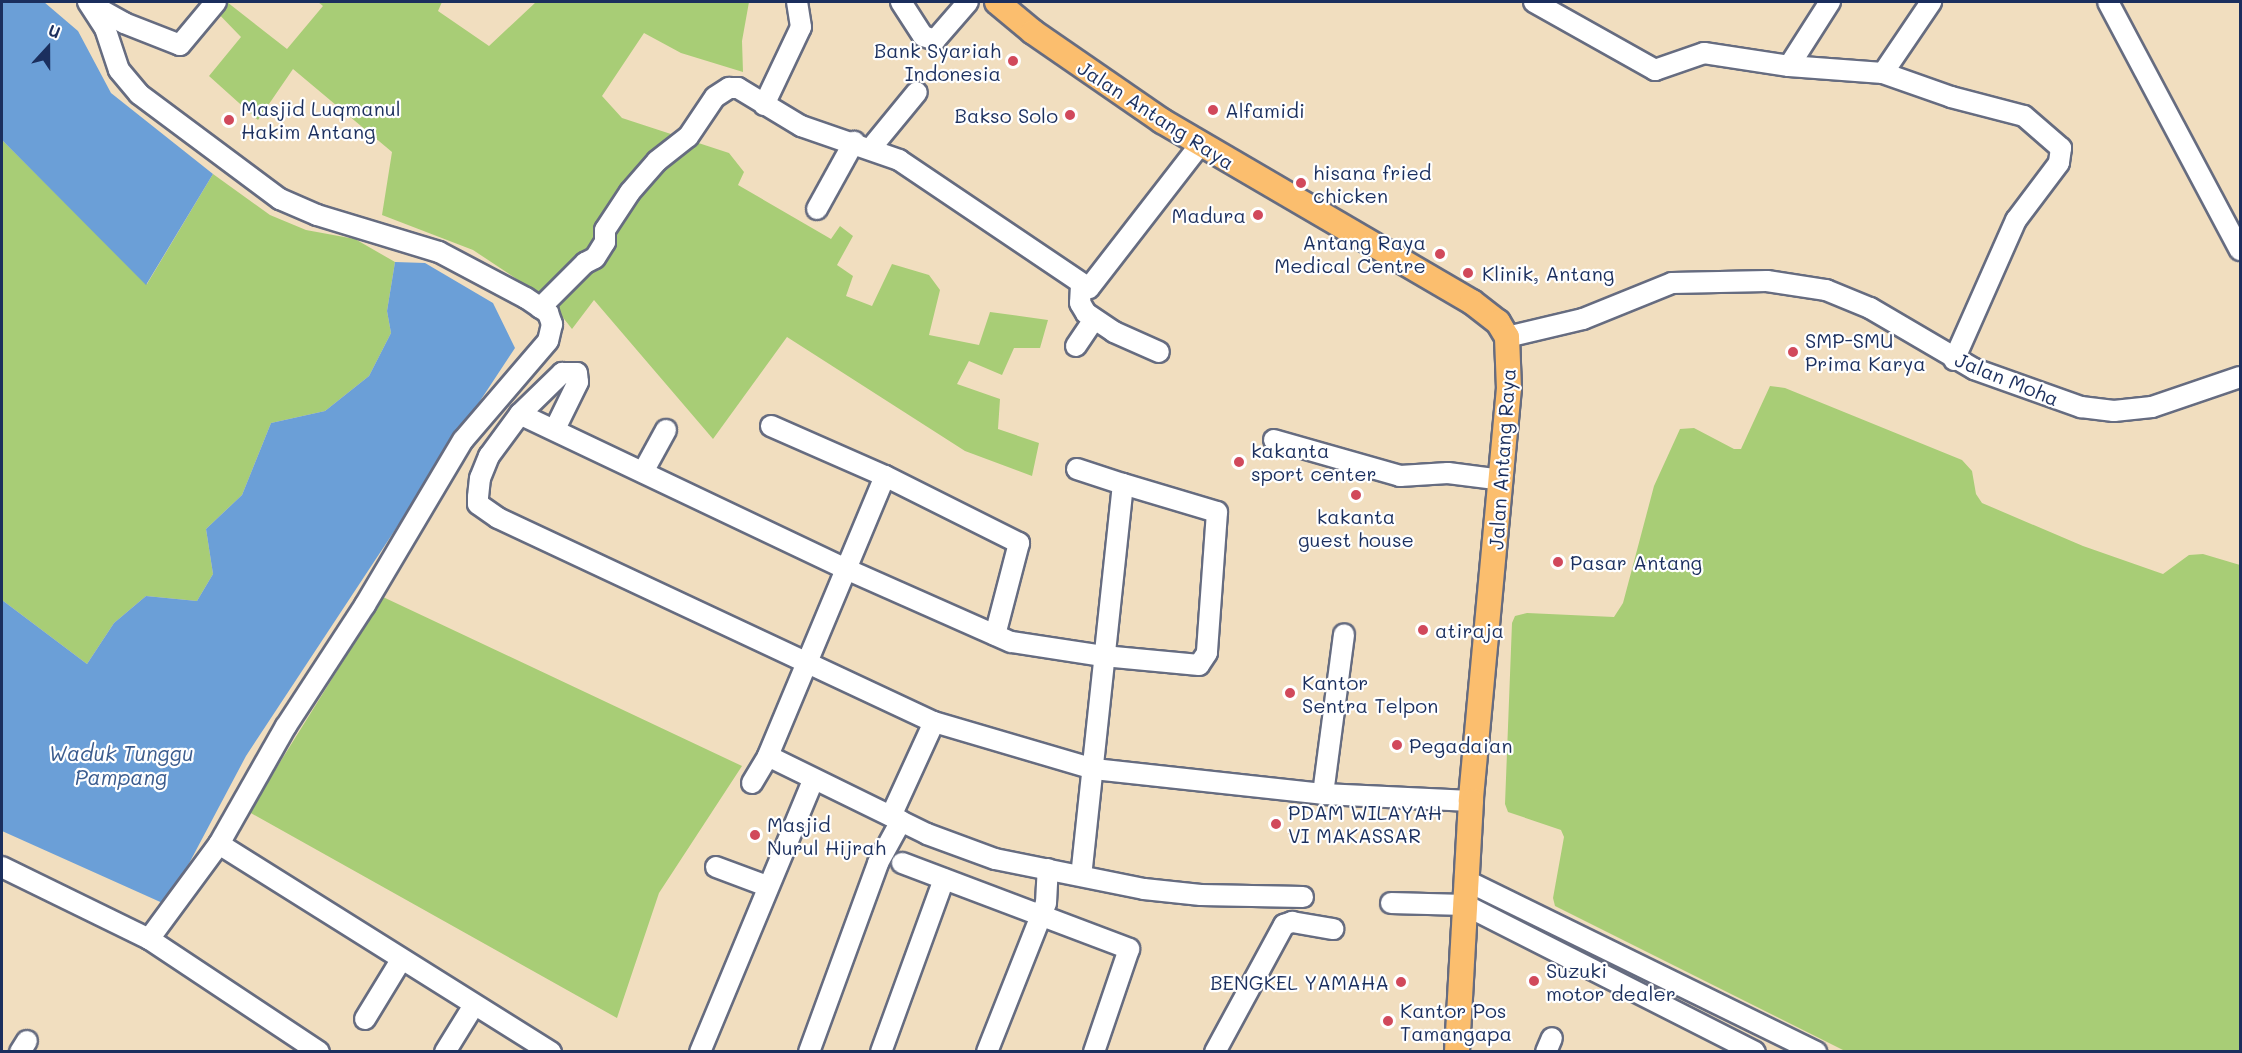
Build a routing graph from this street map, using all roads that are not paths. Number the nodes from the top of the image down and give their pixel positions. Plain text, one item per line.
1 (216, 2) edge
2 (797, 2) edge
3 (901, 2) edge
4 (968, 2) edge
5 (998, 2) edge
6 (1536, 2) edge
7 (1830, 2) edge
8 (1931, 2) edge
9 (2108, 2) edge
10 (89, 3) edge
11 (1789, 66) junction
12 (1883, 73) junction
13 (917, 92) dead end
14 (764, 105) junction
15 (862, 145) junction
16 (1200, 145) junction
17 (817, 209) dead end
18 (2241, 250) edge
19 (1081, 285) junction
20 (540, 308) junction
21 (1094, 319) junction
22 (1507, 338) junction
23 (1076, 346) dead end
24 (1159, 352) dead end
25 (1954, 360) junction
26 (2241, 377) edge
27 (520, 414) junction
28 (771, 426) dead end
29 (555, 429) junction
30 (666, 430) dead end
31 (1274, 440) dead end
32 (1077, 469) dead end
33 (643, 472) junction
34 (885, 476) junction
35 (1502, 480) junction
36 (1123, 484) junction
37 (846, 569) junction
38 (1344, 634) dead end
39 (994, 635) junction
40 (1103, 656) junction
41 (804, 665) junction
42 (934, 723) junction
43 (765, 761) junction
44 (1094, 769) junction
45 (752, 783) dead end
46 (808, 791) junction
47 (1323, 794) junction
48 (1471, 801) junction
49 (895, 826) junction
50 (219, 844) junction
51 (902, 863) dead end
52 (2, 867) edge
53 (716, 867) dead end
54 (1048, 875) junction
55 (1081, 875) junction
56 (944, 879) junction
57 (1467, 881) junction
58 (767, 886) junction
59 (1303, 897) dead end
60 (1391, 903) dead end
61 (1466, 905) junction
62 (1043, 910) junction
63 (1333, 929) dead end
64 (149, 939) junction
65 (400, 960) junction
66 (474, 1005) junction
67 (365, 1019) dead end
68 (545, 1050) edge
69 (319, 1052) edge
70 (445, 1052) edge
71 (700, 1052) edge
72 (809, 1052) edge
73 (881, 1052) edge
74 (987, 1052) edge
75 (1094, 1052) edge
76 (1215, 1052) edge
77 (1457, 1052) edge
78 (1755, 1052) edge
79 (1816, 1052) edge

1 - 10 street
2 - 14 street
3 - 4 street
5 - 16 main road, Jalan Antang Raya
6 - 11 street
7 - 11 street
8 - 12 street
9 - 18 street
10 - 20 street
11 - 12 street
12 - 25 street
13 - 15 street
14 - 15 street
14 - 20 street
15 - 17 street
15 - 19 street
16 - 19 street
16 - 22 main road, Jalan Antang Raya
19 - 21 street
20 - 50 street
21 - 23 street
21 - 24 street
22 - 25 street, Jalan Moha
22 - 35 main road, Jalan Antang Raya
25 - 26 street, Jalan Moha
27 - 29 street
27 - 29 street
27 - 41 street
28 - 34 street
29 - 33 street
30 - 33 street
31 - 35 street
32 - 36 street
33 - 37 street
34 - 37 street
34 - 39 street
35 - 48 main road, Jalan Antang Raya
36 - 40 street
36 - 40 street
37 - 39 street
37 - 41 street
38 - 47 street
39 - 40 street
40 - 44 street
41 - 42 street
41 - 43 street
42 - 44 street
42 - 49 street
43 - 45 street
43 - 46 street
44 - 47 street
44 - 55 street
46 - 49 street
46 - 58 street
47 - 48 street
48 - 57 main road, Jalan Antang Raya
49 - 54 street
49 - 72 street
50 - 64 street
50 - 65 street
51 - 56 street
52 - 64 street
53 - 58 street
54 - 55 street
54 - 62 street
55 - 59 street
56 - 62 street
56 - 73 street
57 - 61 main road, Jalan Antang Raya
57 - 79 street
58 - 71 street
60 - 61 street
61 - 77 main road, Jalan Antang Raya
61 - 78 street
62 - 74 street
62 - 75 street
63 - 76 street
64 - 69 street
65 - 66 street
65 - 67 street
66 - 68 street
66 - 70 street

